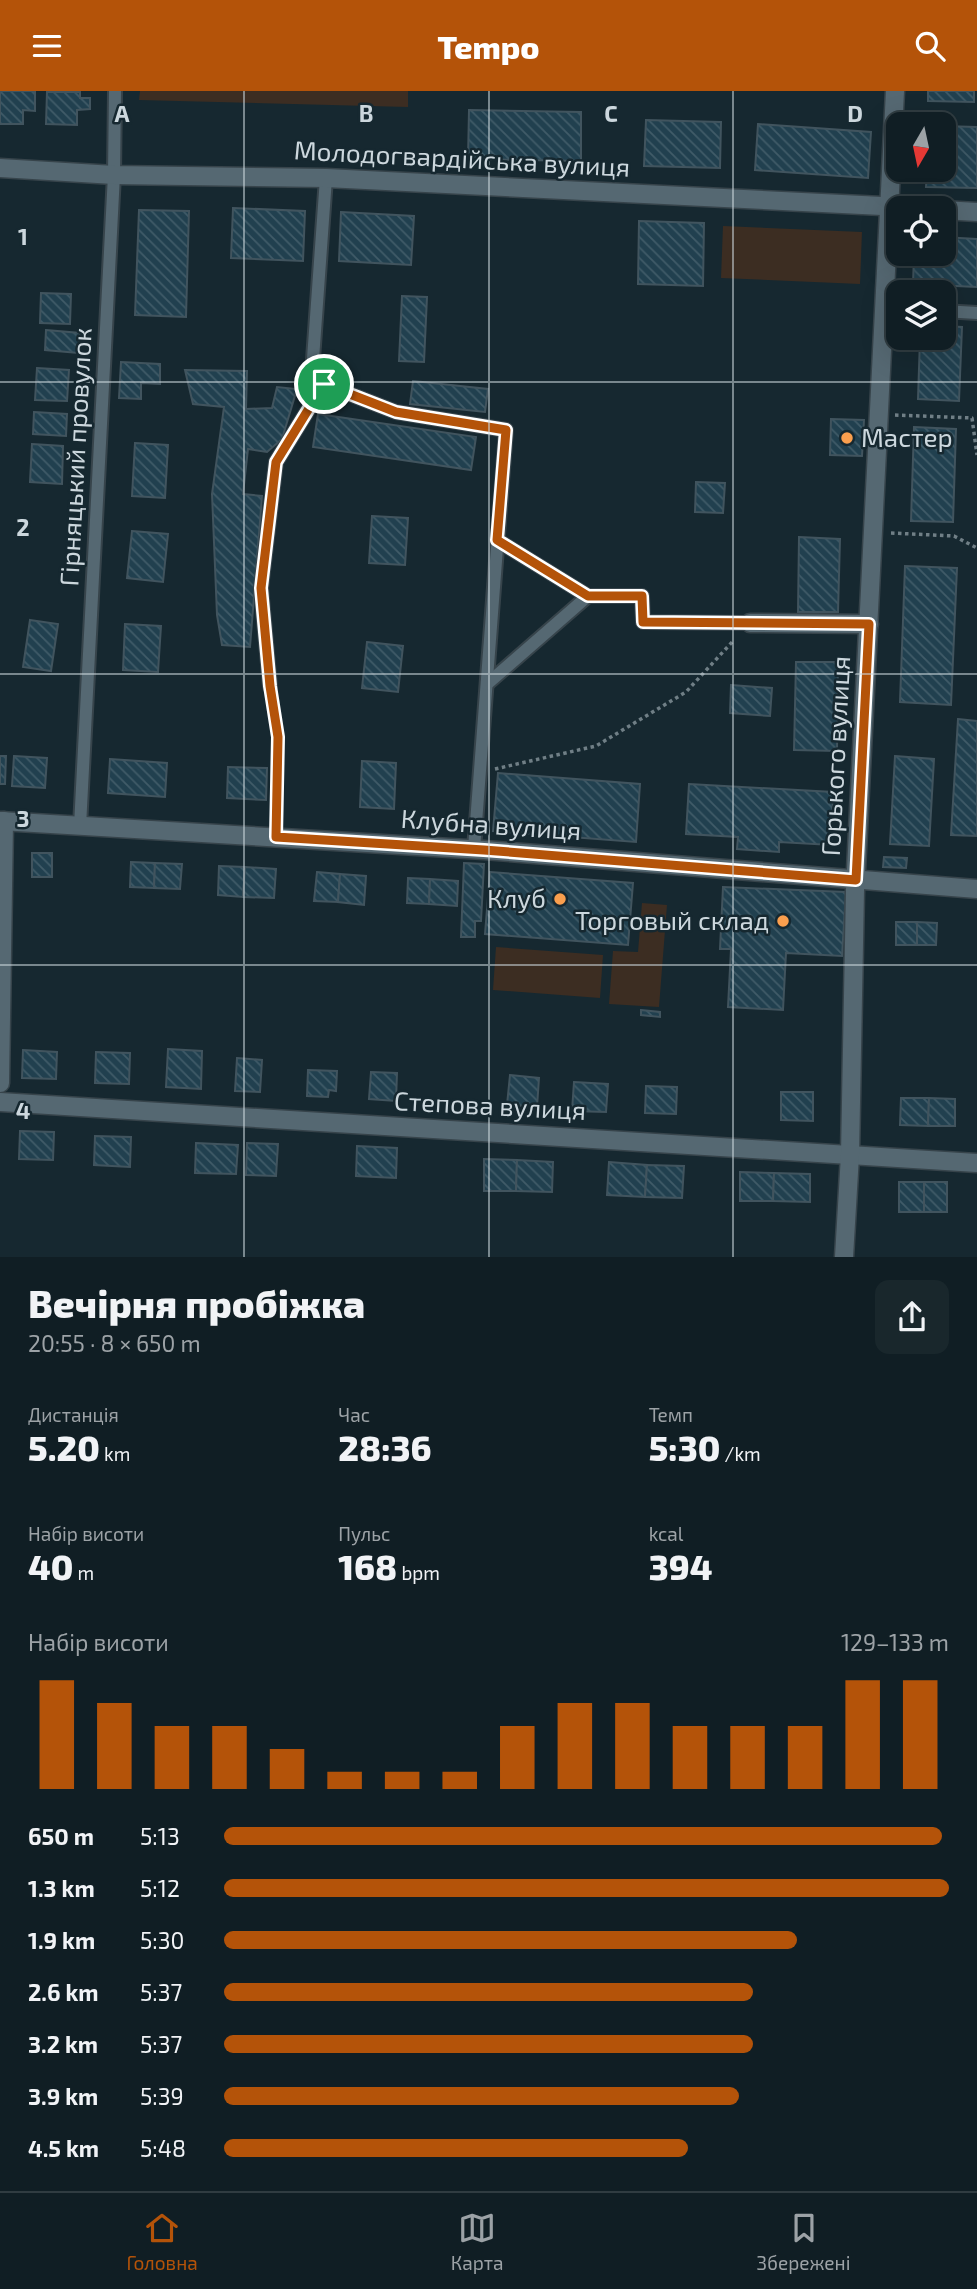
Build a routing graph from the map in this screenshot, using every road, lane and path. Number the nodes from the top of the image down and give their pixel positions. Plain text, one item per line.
1 (115, 91) edge
2 (895, 91) edge
3 (0, 168) edge
4 (114, 175) junction
5 (326, 178) junction
6 (889, 196) edge
7 (886, 206) edge
8 (956, 210) edge
9 (977, 212) edge
10 (956, 312) edge
11 (977, 313) edge
12 (888, 350) edge
13 (324, 384) junction
14 (894, 415) dead end
15 (977, 454) edge
16 (889, 533) dead end
17 (497, 540) junction
18 (977, 548) edge
19 (588, 596) junction
20 (750, 623) junction
21 (869, 624) junction
22 (486, 684) junction
23 (270, 686) joint
24 (488, 771) dead end
25 (2, 821) edge
26 (80, 826) junction
27 (276, 837) junction
28 (474, 849) junction
29 (856, 880) junction
30 (977, 889) edge
31 (0, 1083) edge
32 (0, 1102) edge
33 (850, 1155) junction
34 (977, 1163) edge
35 (844, 1257) edge

1 - 4 lane, Гірняцький провулок
2 - 6 street, Горького вулиця
3 - 4 street, Молодогвардійська вулиця
4 - 5 street, Молодогвардійська вулиця
4 - 26 lane, Гірняцький провулок
5 - 7 street, Молодогвардійська вулиця
5 - 13 lane
8 - 9 street
10 - 11 lane
12 - 21 street, Горького вулиця
13 - 17 lane
13 - 23 lane
14 - 15 path
16 - 18 path
17 - 19 lane
17 - 22 lane
19 - 20 lane
19 - 22 lane
20 - 21 street
20 - 24 path
21 - 29 street, Горького вулиця
22 - 28 lane
23 - 27 path
25 - 26 street, Клубна вулиця
25 - 31 street
26 - 27 street, Клубна вулиця
27 - 28 street, Клубна вулиця
28 - 29 street, Клубна вулиця
29 - 30 street, Клубна вулиця
29 - 33 street, Горького вулиця
32 - 33 street, Степова вулиця
33 - 34 street, Степова вулиця
33 - 35 street, Горького вулиця

